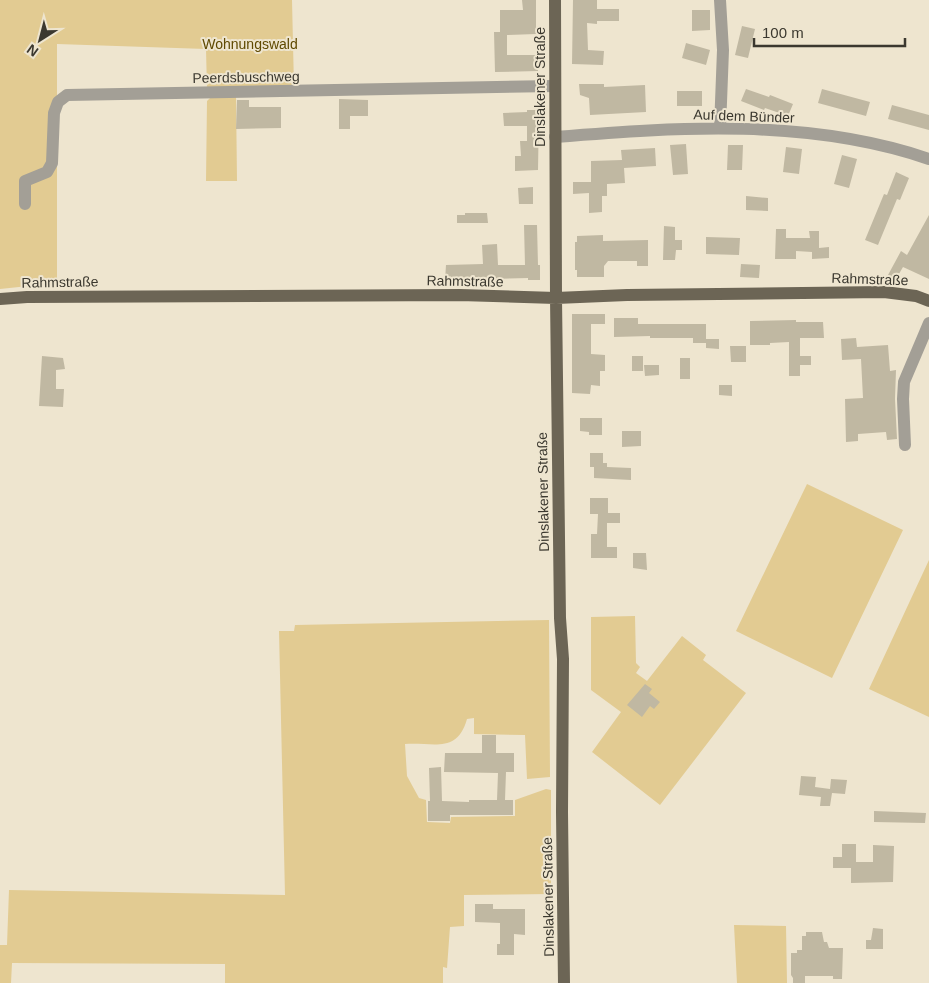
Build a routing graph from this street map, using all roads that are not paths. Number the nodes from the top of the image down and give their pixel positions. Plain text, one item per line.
1 (555, 0) edge
2 (720, 0) edge
3 (554, 86) junction
4 (720, 128) junction
5 (554, 136) junction
6 (929, 159) edge
7 (25, 204) dead end
8 (556, 298) junction
9 (0, 299) edge
10 (929, 301) edge
11 (929, 323) edge
12 (905, 445) dead end
13 (564, 983) edge

1 - 3 main road, Dinslakener Straße
2 - 4 street
3 - 5 main road, Dinslakener Straße
3 - 7 street, Peerdsbuschweg
4 - 5 street, Auf dem Bünder
4 - 6 street, Auf dem Bünder
5 - 8 main road, Dinslakener Straße
8 - 9 main road, Rahmstraße
8 - 10 main road, Rahmstraße
8 - 13 main road, Dinslakener Straße
11 - 12 street

